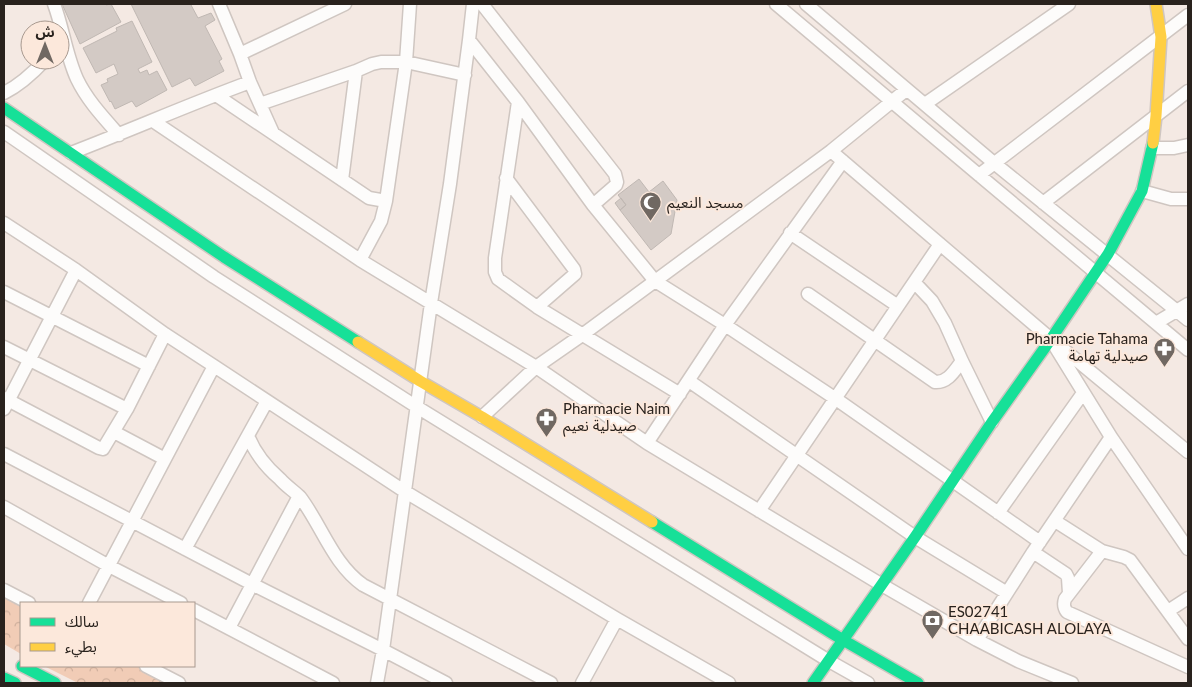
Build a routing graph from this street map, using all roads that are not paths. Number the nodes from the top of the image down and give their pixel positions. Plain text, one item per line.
1 (54, 4) edge
2 (220, 4) edge
3 (345, 4) edge
4 (410, 4) edge
5 (473, 4) edge
6 (482, 4) edge
7 (776, 4) edge
8 (806, 4) edge
9 (1069, 4) edge
10 (1156, 4) edge
11 (1188, 15) edge
12 (57, 20) edge
13 (1161, 37) junction
14 (469, 40) junction
15 (240, 54) junction
16 (70, 62) edge
17 (406, 62) junction
18 (35, 70) edge
19 (356, 71) junction
20 (464, 76) junction
21 (250, 82) junction
22 (906, 90) junction
23 (1188, 91) edge
24 (4, 93) edge
25 (216, 95) junction
26 (892, 101) junction
27 (518, 102) junction
28 (260, 104) junction
29 (925, 104) junction
30 (4, 108) edge
31 (1156, 116) junction
32 (153, 121) junction
33 (4, 132) edge
34 (273, 133) junction
35 (119, 135) junction
36 (1188, 145) edge
37 (1152, 148) junction
38 (832, 151) junction
39 (71, 153) junction
40 (842, 161) junction
41 (994, 163) junction
42 (979, 176) junction
43 (506, 178) junction
44 (342, 180) junction
45 (1142, 191) junction
46 (1188, 199) edge
47 (386, 201) junction
48 (1043, 203) junction
49 (593, 205) junction
50 (4, 223) edge
51 (790, 233) junction
52 (940, 244) junction
53 (1108, 254) junction
54 (360, 260) junction
55 (76, 270) junction
56 (1096, 273) junction
57 (655, 281) junction
58 (914, 283) junction
59 (4, 292) edge
60 (808, 294) dead end
61 (431, 303) junction
62 (898, 306) junction
63 (537, 307) junction
64 (1183, 307) edge
65 (51, 317) junction
66 (1188, 320) edge
67 (1156, 322) junction
68 (725, 325) junction
69 (165, 334) junction
70 (582, 335) junction
71 (1051, 339) junction
72 (876, 340) junction
73 (4, 347) edge
74 (1188, 350) edge
75 (29, 360) junction
76 (962, 361) junction
77 (149, 366) junction
78 (214, 366) junction
79 (536, 367) junction
80 (420, 381) junction
81 (688, 381) junction
82 (1083, 393) junction
83 (680, 394) junction
84 (836, 399) junction
85 (5, 402) edge
86 (267, 402) junction
87 (416, 407) junction
88 (127, 409) junction
89 (482, 417) junction
90 (992, 422) junction
91 (114, 432) junction
92 (248, 436) junction
93 (1111, 437) junction
94 (647, 443) junction
95 (1188, 452) edge
96 (4, 454) edge
97 (796, 455) junction
98 (165, 459) junction
99 (952, 482) junction
100 (404, 491) junction
101 (299, 496) junction
102 (4, 507) edge
103 (759, 511) junction
104 (998, 513) junction
105 (133, 521) junction
106 (1055, 521) junction
107 (915, 537) junction
108 (1037, 547) junction
109 (186, 549) junction
110 (1188, 549) edge
111 (1102, 551) junction
112 (109, 566) junction
113 (252, 584) junction
114 (882, 585) junction
115 (4, 590) edge
116 (1007, 593) junction
117 (1068, 593) junction
118 (389, 598) junction
119 (1188, 598) edge
120 (27, 602) edge
121 (91, 602) edge
122 (179, 602) edge
123 (195, 611) edge
124 (1168, 611) junction
125 (617, 619) junction
126 (229, 628) junction
127 (1188, 639) edge
128 (842, 640) junction
129 (977, 640) junction
130 (382, 650) junction
131 (829, 661) junction
132 (24, 667) edge
133 (148, 667) edge
134 (1188, 667) edge
135 (4, 678) edge
136 (14, 683) edge
137 (55, 683) edge
138 (179, 683) edge
139 (333, 683) edge
140 (376, 683) edge
141 (446, 683) edge
142 (550, 683) edge
143 (582, 683) edge
144 (729, 683) edge
145 (813, 683) edge
146 (868, 683) edge
147 (918, 683) edge
148 (1072, 683) edge

1 - 12 street
2 - 15 street
3 - 15 street
4 - 17 street
5 - 14 street
6 - 49 street
7 - 26 street
8 - 22 street
9 - 29 street
10 - 13 main road
11 - 13 street
13 - 31 main road
13 - 41 street
14 - 20 street
14 - 27 street
15 - 21 street
16 - 35 street
17 - 19 street
17 - 20 street
17 - 47 street
18 - 24 street
19 - 28 street
19 - 44 street
20 - 61 street
21 - 25 street
21 - 28 street
22 - 26 street
22 - 29 street
23 - 31 street
25 - 32 street
25 - 34 street
26 - 38 street
26 - 42 street
27 - 43 street
27 - 49 street
28 - 34 street
29 - 41 street
30 - 39 main road
31 - 37 main road
31 - 48 street
32 - 35 street
32 - 54 street
33 - 87 street
34 - 44 street
35 - 39 street
36 - 37 street
37 - 45 main road
38 - 40 street
38 - 57 street
39 - 80 main road
40 - 51 street
40 - 52 street
41 - 42 street
41 - 48 street
42 - 56 street
43 - 63 street
43 - 63 street
44 - 47 street
45 - 46 street
45 - 53 main road
47 - 54 street
48 - 53 street
49 - 57 street
50 - 55 street
51 - 62 street
51 - 68 street
52 - 58 street
52 - 71 street
53 - 56 main road
53 - 64 street
54 - 61 street
55 - 65 street
55 - 69 street
56 - 67 street
56 - 71 main road
57 - 68 street
57 - 70 street
58 - 62 street
58 - 76 street
59 - 65 street
60 - 72 street
61 - 79 street
61 - 80 street
62 - 72 street
63 - 70 street
64 - 66 street
64 - 67 street
65 - 75 street
65 - 77 street
67 - 74 street
68 - 81 street
68 - 84 street
69 - 77 street
69 - 78 street
70 - 79 street
70 - 83 street
71 - 82 street
71 - 90 main road
71 - 95 street
72 - 76 street
72 - 84 street
73 - 75 street
75 - 85 street
75 - 88 street
76 - 90 street
77 - 88 street
78 - 86 street
78 - 98 street
79 - 89 street
79 - 94 street
80 - 87 street
80 - 89 main road
81 - 83 street
81 - 97 street
82 - 93 street
82 - 104 street
83 - 94 street
84 - 97 street
84 - 99 street
85 - 91 street
86 - 92 street
86 - 100 street
87 - 100 street
87 - 131 street
88 - 91 street
89 - 128 main road
90 - 99 main road
91 - 98 street
92 - 101 street
92 - 109 street
93 - 106 street
93 - 110 street
94 - 103 street
96 - 105 street
97 - 103 street
97 - 107 street
98 - 105 street
99 - 104 street
99 - 107 main road
100 - 118 street
100 - 125 street
101 - 113 street
101 - 118 street
102 - 112 street
103 - 114 street
104 - 108 street
105 - 109 street
105 - 112 street
106 - 108 street
106 - 111 street
107 - 114 main road
107 - 116 street
108 - 116 street
108 - 117 street
109 - 113 street
111 - 117 street
111 - 124 street
112 - 121 street
112 - 122 street
113 - 126 street
113 - 130 street
114 - 128 main road
114 - 129 street
115 - 120 street
116 - 129 street
117 - 134 street
118 - 130 street
118 - 142 street
119 - 124 street
123 - 126 street
124 - 127 street
125 - 143 street
125 - 144 street
126 - 139 street
128 - 131 main road
128 - 147 main road
129 - 148 street
130 - 140 street
130 - 141 street
131 - 145 main road
131 - 146 street
132 - 137 main road
133 - 138 street
135 - 136 main road

